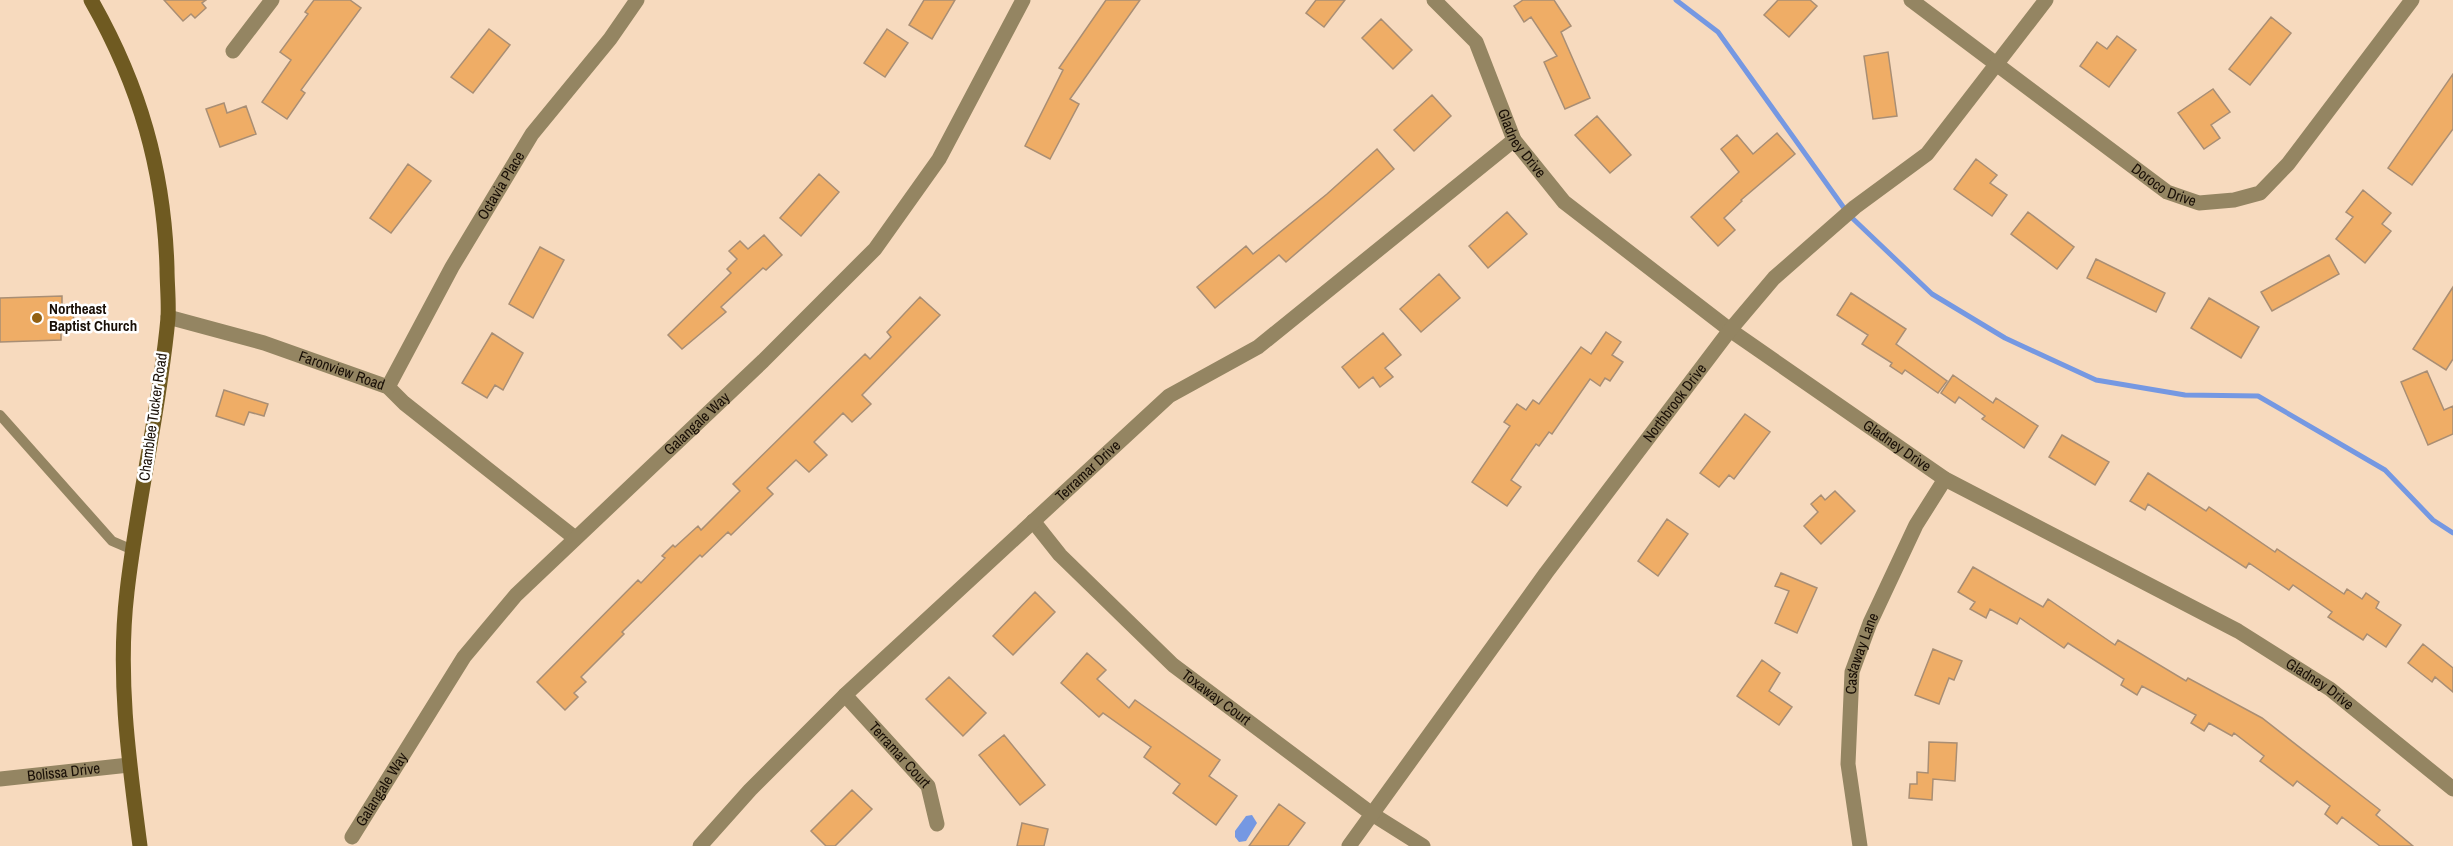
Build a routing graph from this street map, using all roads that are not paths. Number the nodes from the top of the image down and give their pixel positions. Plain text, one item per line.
1 (92, 0) edge
2 (272, 0) edge
3 (637, 0) edge
4 (1023, 0) edge
5 (1434, 0) edge
6 (1911, 0) edge
7 (2046, 0) edge
8 (2412, 0) edge
9 (233, 51) dead end
10 (1996, 65) junction
11 (1514, 140) junction
12 (168, 317) junction
13 (1730, 330) junction
14 (388, 387) junction
15 (0, 415) edge
16 (1945, 479) junction
17 (1033, 521) junction
18 (574, 538) junction
19 (133, 550) junction
20 (845, 695) junction
21 (129, 765) junction
22 (0, 779) edge
23 (2453, 789) edge
24 (1372, 814) junction
25 (937, 824) dead end
26 (352, 837) dead end
27 (140, 846) edge
28 (700, 846) edge
29 (1349, 846) edge
30 (1423, 846) edge
31 (1860, 846) edge

1 - 12 main road, Chamblee Tucker Road
2 - 9 street
3 - 14 street, Octavia Place
4 - 18 street, Galangale Way
5 - 11 street, Gladney Drive
6 - 10 street, Doroco Drive
7 - 10 street, Northbrook Drive
8 - 10 street, Doroco Drive
10 - 13 street, Northbrook Drive
11 - 13 street, Gladney Drive
11 - 17 street, Terramar Drive
12 - 14 street, Faronview Road
12 - 19 main road, Chamblee Tucker Road
13 - 16 street, Gladney Drive
13 - 24 street, Northbrook Drive
14 - 18 street, Faronview Road
15 - 19 lane
16 - 23 street, Gladney Drive
16 - 31 street, Castaway Lane
17 - 20 street, Terramar Drive
17 - 24 street, Toxaway Court
18 - 26 street, Galangale Way
19 - 21 main road, Chamblee Tucker Road
20 - 25 street, Terramar Court
20 - 28 street, Terramar Drive
21 - 22 street, Bolissa Drive
21 - 27 main road, Chamblee Tucker Road
24 - 29 street, Northbrook Drive
24 - 30 street, Toxaway Court

